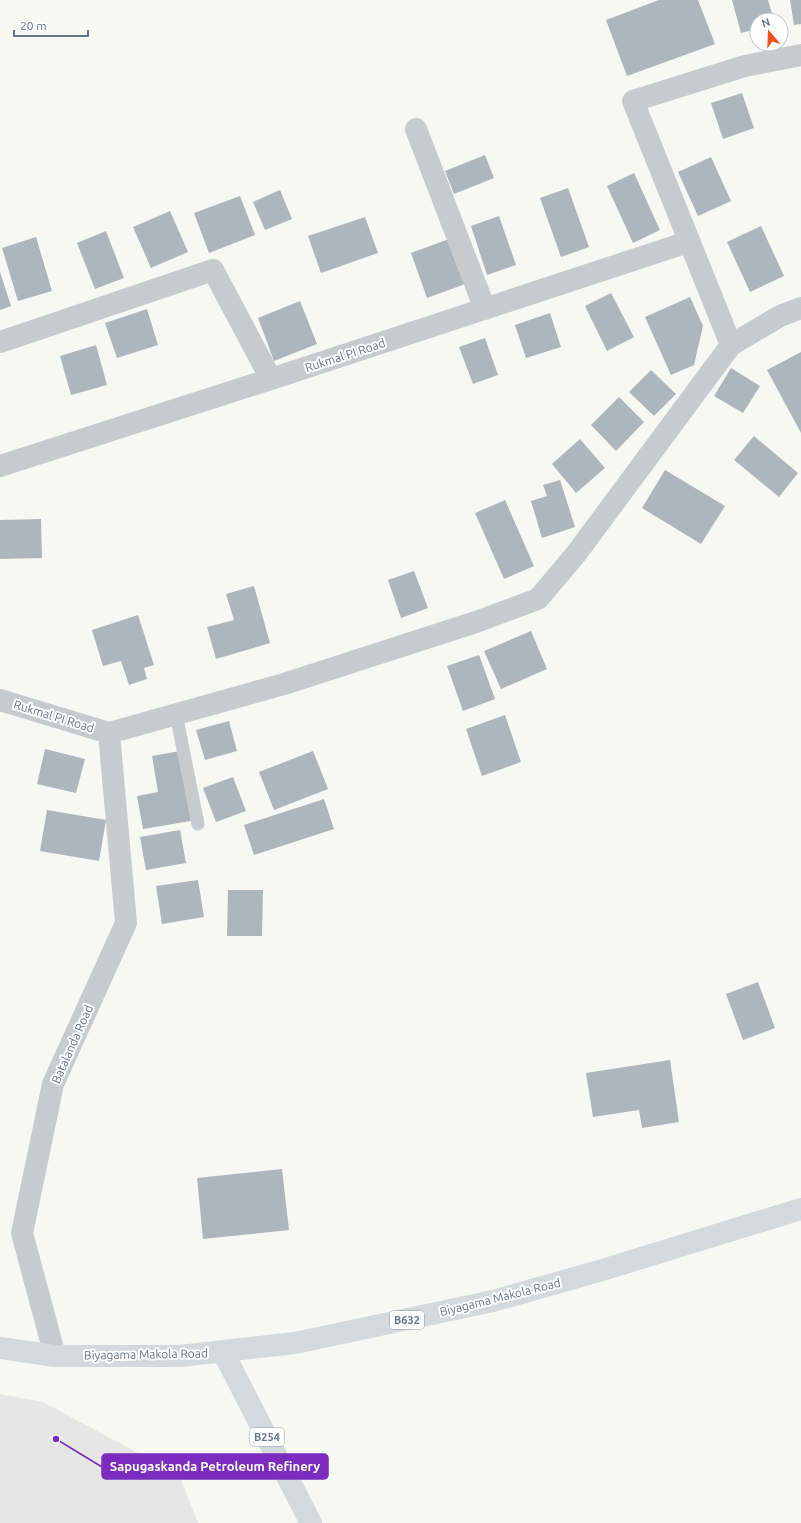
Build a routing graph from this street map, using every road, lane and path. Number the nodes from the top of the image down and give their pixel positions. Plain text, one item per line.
1 (801, 55) edge
2 (416, 129) dead end
3 (688, 242) junction
4 (801, 308) edge
5 (485, 309) junction
6 (0, 342) edge
7 (731, 345) junction
8 (271, 380) junction
9 (0, 466) edge
10 (0, 700) edge
11 (176, 714) junction
12 (109, 733) junction
13 (198, 824) dead end
14 (801, 1209) edge
15 (0, 1348) edge
16 (223, 1352) junction
17 (56, 1356) junction
18 (312, 1523) edge

1 - 3 street
2 - 5 street
3 - 5 street, Rukmal PI Road
3 - 7 street
4 - 7 street
5 - 8 street, Rukmal PI Road
6 - 8 street
7 - 11 street
8 - 9 street, Rukmal PI Road
10 - 12 street, Rukmal PI Road
11 - 12 street
11 - 13 lane
12 - 17 street, Batalanda Road
14 - 16 main road, Biyagama Makola Road / B632
15 - 17 main road, Biyagama Makola Road / B632
16 - 17 main road, Biyagama Makola Road / B632
16 - 18 main road, B254

